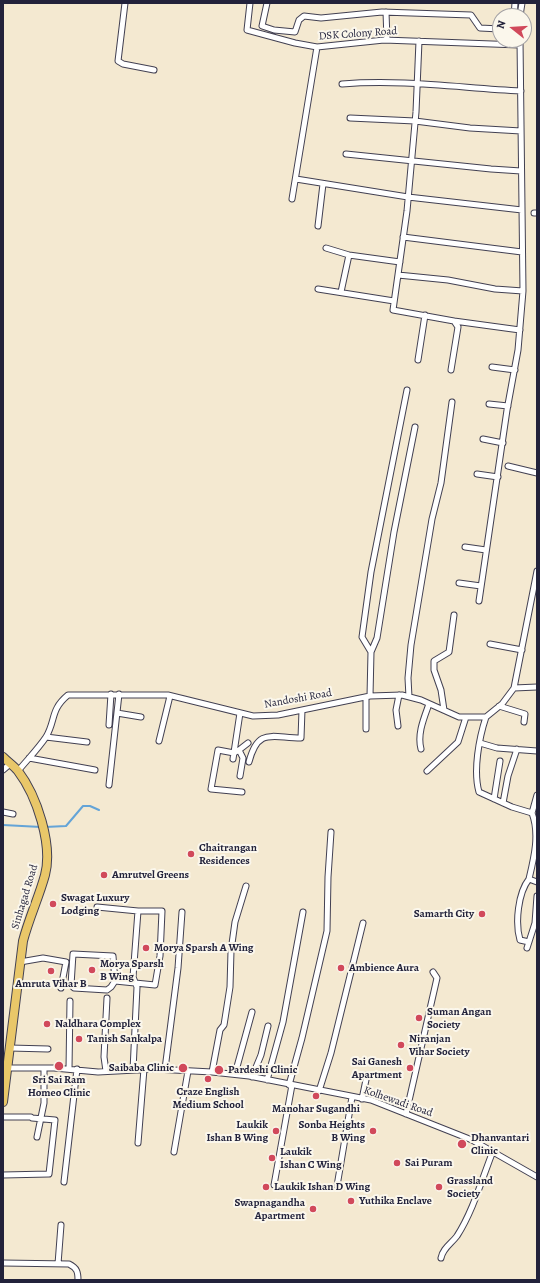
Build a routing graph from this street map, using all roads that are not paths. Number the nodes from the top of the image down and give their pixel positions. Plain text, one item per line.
1 (124, 3) edge
2 (250, 3) edge
3 (267, 3) edge
4 (386, 12) junction
5 (492, 29) edge
6 (388, 40) junction
7 (419, 41) junction
8 (492, 42) edge
9 (318, 47) junction
10 (520, 48) edge
11 (154, 70) dead end
12 (417, 83) junction
13 (342, 84) dead end
14 (521, 91) junction
15 (350, 118) dead end
16 (415, 121) junction
17 (521, 131) junction
18 (346, 154) dead end
19 (411, 161) junction
20 (521, 171) junction
21 (296, 179) junction
22 (323, 184) junction
23 (408, 197) junction
24 (292, 199) dead end
25 (522, 210) junction
26 (318, 226) dead end
27 (403, 237) junction
28 (326, 248) dead end
29 (522, 252) junction
30 (349, 255) junction
31 (400, 262) junction
32 (398, 275) junction
33 (318, 289) dead end
34 (523, 291) junction
35 (341, 292) junction
36 (394, 301) junction
37 (424, 316) junction
38 (454, 321) junction
39 (520, 330) junction
40 (418, 360) dead end
41 (492, 367) dead end
42 (451, 370) dead end
43 (515, 370) junction
44 (407, 390) dead end
45 (452, 402) dead end
46 (489, 404) dead end
47 (508, 406) junction
48 (414, 428) dead end
49 (483, 439) dead end
50 (503, 443) junction
51 (508, 466) dead end
52 (537, 473) edge
53 (477, 474) dead end
54 (498, 477) junction
55 (466, 547) dead end
56 (486, 550) junction
57 (537, 571) edge
58 (459, 583) dead end
59 (481, 586) junction
60 (479, 601) dead end
61 (454, 615) dead end
62 (490, 644) dead end
63 (522, 650) junction
64 (371, 652) junction
65 (537, 687) edge
66 (514, 688) junction
67 (111, 694) junction
68 (119, 694) junction
69 (400, 695) junction
70 (170, 696) junction
71 (368, 696) junction
72 (409, 697) junction
73 (429, 704) junction
74 (499, 706) junction
75 (302, 710) junction
76 (444, 710) junction
77 (240, 713) junction
78 (117, 714) junction
79 (141, 717) dead end
80 (466, 717) junction
81 (486, 717) junction
82 (524, 722) dead end
83 (109, 725) dead end
84 (398, 726) dead end
85 (366, 729) dead end
86 (46, 737) junction
87 (159, 741) dead end
88 (87, 742) dead end
89 (248, 743) dead end
90 (480, 743) junction
91 (421, 749) dead end
92 (517, 749) junction
93 (537, 751) edge
94 (3, 757) edge
95 (237, 757) junction
96 (29, 758) junction
97 (500, 761) dead end
98 (249, 762) dead end
99 (10, 764) junction
100 (3, 770) edge
101 (95, 770) dead end
102 (18, 771) junction
103 (427, 771) dead end
104 (240, 776) dead end
105 (108, 785) dead end
106 (242, 792) dead end
107 (537, 795) edge
108 (494, 799) junction
109 (502, 803) junction
110 (3, 812) edge
111 (532, 813) junction
112 (13, 814) dead end
113 (537, 830) edge
114 (331, 832) dead end
115 (537, 848) edge
116 (529, 877) junction
117 (537, 882) edge
118 (246, 886) dead end
119 (537, 896) edge
120 (97, 906) dead end
121 (138, 911) junction
122 (182, 912) dead end
123 (303, 912) dead end
124 (363, 923) dead end
125 (529, 942) junction
126 (527, 948) dead end
127 (20, 962) junction
128 (433, 972) dead end
129 (115, 981) junction
130 (135, 983) junction
131 (61, 988) dead end
132 (107, 998) dead end
133 (70, 1001) dead end
134 (252, 1012) dead end
135 (268, 1026) dead end
136 (10, 1048) junction
137 (48, 1049) dead end
138 (7, 1068) junction
139 (44, 1069) junction
140 (68, 1069) junction
141 (144, 1069) junction
142 (165, 1069) junction
143 (77, 1070) junction
144 (133, 1070) junction
145 (188, 1070) junction
146 (106, 1072) junction
147 (212, 1072) junction
148 (235, 1074) junction
149 (367, 1075) dead end
150 (252, 1077) junction
151 (267, 1080) junction
152 (290, 1085) junction
153 (319, 1091) junction
154 (352, 1097) junction
155 (362, 1098) junction
156 (3, 1102) edge
157 (406, 1114) junction
158 (3, 1117) edge
159 (40, 1119) junction
160 (37, 1137) dead end
161 (138, 1143) dead end
162 (493, 1151) junction
163 (174, 1152) dead end
164 (3, 1175) edge
165 (537, 1176) edge
166 (64, 1182) dead end
167 (274, 1185) dead end
168 (337, 1186) dead end
169 (61, 1225) dead end
170 (441, 1258) dead end
171 (3, 1263) edge
172 (58, 1264) junction
173 (78, 1280) edge

1 - 11 street
2 - 9 street, DSK Colony Road
3 - 4 street
4 - 5 street
4 - 6 street
6 - 7 street, DSK Colony Road
6 - 9 street, DSK Colony Road
7 - 8 street, DSK Colony Road
7 - 12 street
9 - 21 street
10 - 14 street
12 - 13 street
12 - 14 street
12 - 16 street
14 - 17 street
15 - 16 street
16 - 17 street
16 - 19 street
17 - 20 street
18 - 19 street
19 - 20 street
19 - 23 street
20 - 25 street
21 - 22 street
21 - 24 street
22 - 23 street
22 - 26 street
23 - 25 street
23 - 27 street
25 - 29 street
27 - 29 street
27 - 31 street
28 - 30 street
29 - 34 street
30 - 31 street
30 - 35 street
31 - 32 street
32 - 34 street
32 - 36 street
33 - 35 street
34 - 39 street
35 - 36 street
36 - 37 street
37 - 38 street
37 - 40 street
38 - 39 street
38 - 42 street
39 - 43 street
41 - 43 street
43 - 47 street
44 - 64 street
45 - 72 street
46 - 47 street
47 - 50 street
48 - 64 street
49 - 50 street
50 - 54 street
51 - 52 street
53 - 54 street
54 - 56 street
55 - 56 street
56 - 59 street
57 - 63 street
58 - 59 street
59 - 60 street
61 - 76 street
62 - 63 street
63 - 66 street
64 - 71 street
65 - 66 street
66 - 74 street
67 - 68 street, Nandoshi Road
67 - 83 street
67 - 86 street, Nandoshi Road
68 - 70 street, Nandoshi Road
68 - 78 street
69 - 71 street, Nandoshi Road
69 - 72 street, Nandoshi Road
69 - 84 street
70 - 77 street, Nandoshi Road
70 - 87 street
71 - 75 street, Nandoshi Road
71 - 85 street
72 - 73 street, Nandoshi Road
73 - 76 street, Nandoshi Road
73 - 91 street
74 - 81 street
74 - 82 street
75 - 77 street, Nandoshi Road
75 - 98 street
76 - 80 street, Nandoshi Road
77 - 95 street
78 - 79 street
78 - 105 street
80 - 81 street, Nandoshi Road
80 - 103 street
81 - 90 street
86 - 88 street
86 - 96 street, Nandoshi Road
89 - 95 street
90 - 92 street
90 - 108 street
92 - 93 street
92 - 109 street
94 - 99 main road, Sinhagad Road
95 - 104 street
95 - 106 street
96 - 101 street
96 - 102 street, Nandoshi Road
97 - 108 street
99 - 100 street
99 - 102 main road, Sinhagad Road
102 - 127 main road, Sinhagad Road
107 - 111 street
108 - 109 street
109 - 111 street
110 - 112 street
111 - 113 street
113 - 115 street
114 - 152 street
115 - 116 street
116 - 117 street
116 - 125 street
118 - 147 street
119 - 125 street
120 - 121 street
121 - 130 street
121 - 130 street
122 - 142 street
123 - 151 street
124 - 153 street
125 - 126 street
127 - 131 street
127 - 136 main road, Sinhagad Road
128 - 157 street
129 - 129 street
129 - 130 street
130 - 144 street
132 - 146 street
133 - 140 street
134 - 148 street
135 - 150 street
136 - 137 street
136 - 138 main road, Sinhagad Road
138 - 139 street, Kolhewadi Road
138 - 156 main road, Sinhagad Road
139 - 140 street, Kolhewadi Road
139 - 159 street
140 - 143 street, Kolhewadi Road
141 - 142 street, Kolhewadi Road
141 - 144 street, Kolhewadi Road
141 - 161 street
142 - 145 street, Kolhewadi Road
143 - 146 street, Kolhewadi Road
143 - 166 street
144 - 146 street, Kolhewadi Road
145 - 147 street, Kolhewadi Road
145 - 163 street
147 - 148 street, Kolhewadi Road
148 - 150 street, Kolhewadi Road
149 - 155 street
150 - 151 street, Kolhewadi Road
151 - 152 street, Kolhewadi Road
152 - 153 street, Kolhewadi Road
152 - 167 street
153 - 154 street, Kolhewadi Road
154 - 155 street, Kolhewadi Road
154 - 168 street
155 - 157 street, Kolhewadi Road
157 - 162 street, Kolhewadi Road
158 - 159 street
159 - 160 street
159 - 164 street
162 - 165 street, Kolhewadi Road
162 - 170 street
169 - 172 street
171 - 172 street
172 - 173 street

